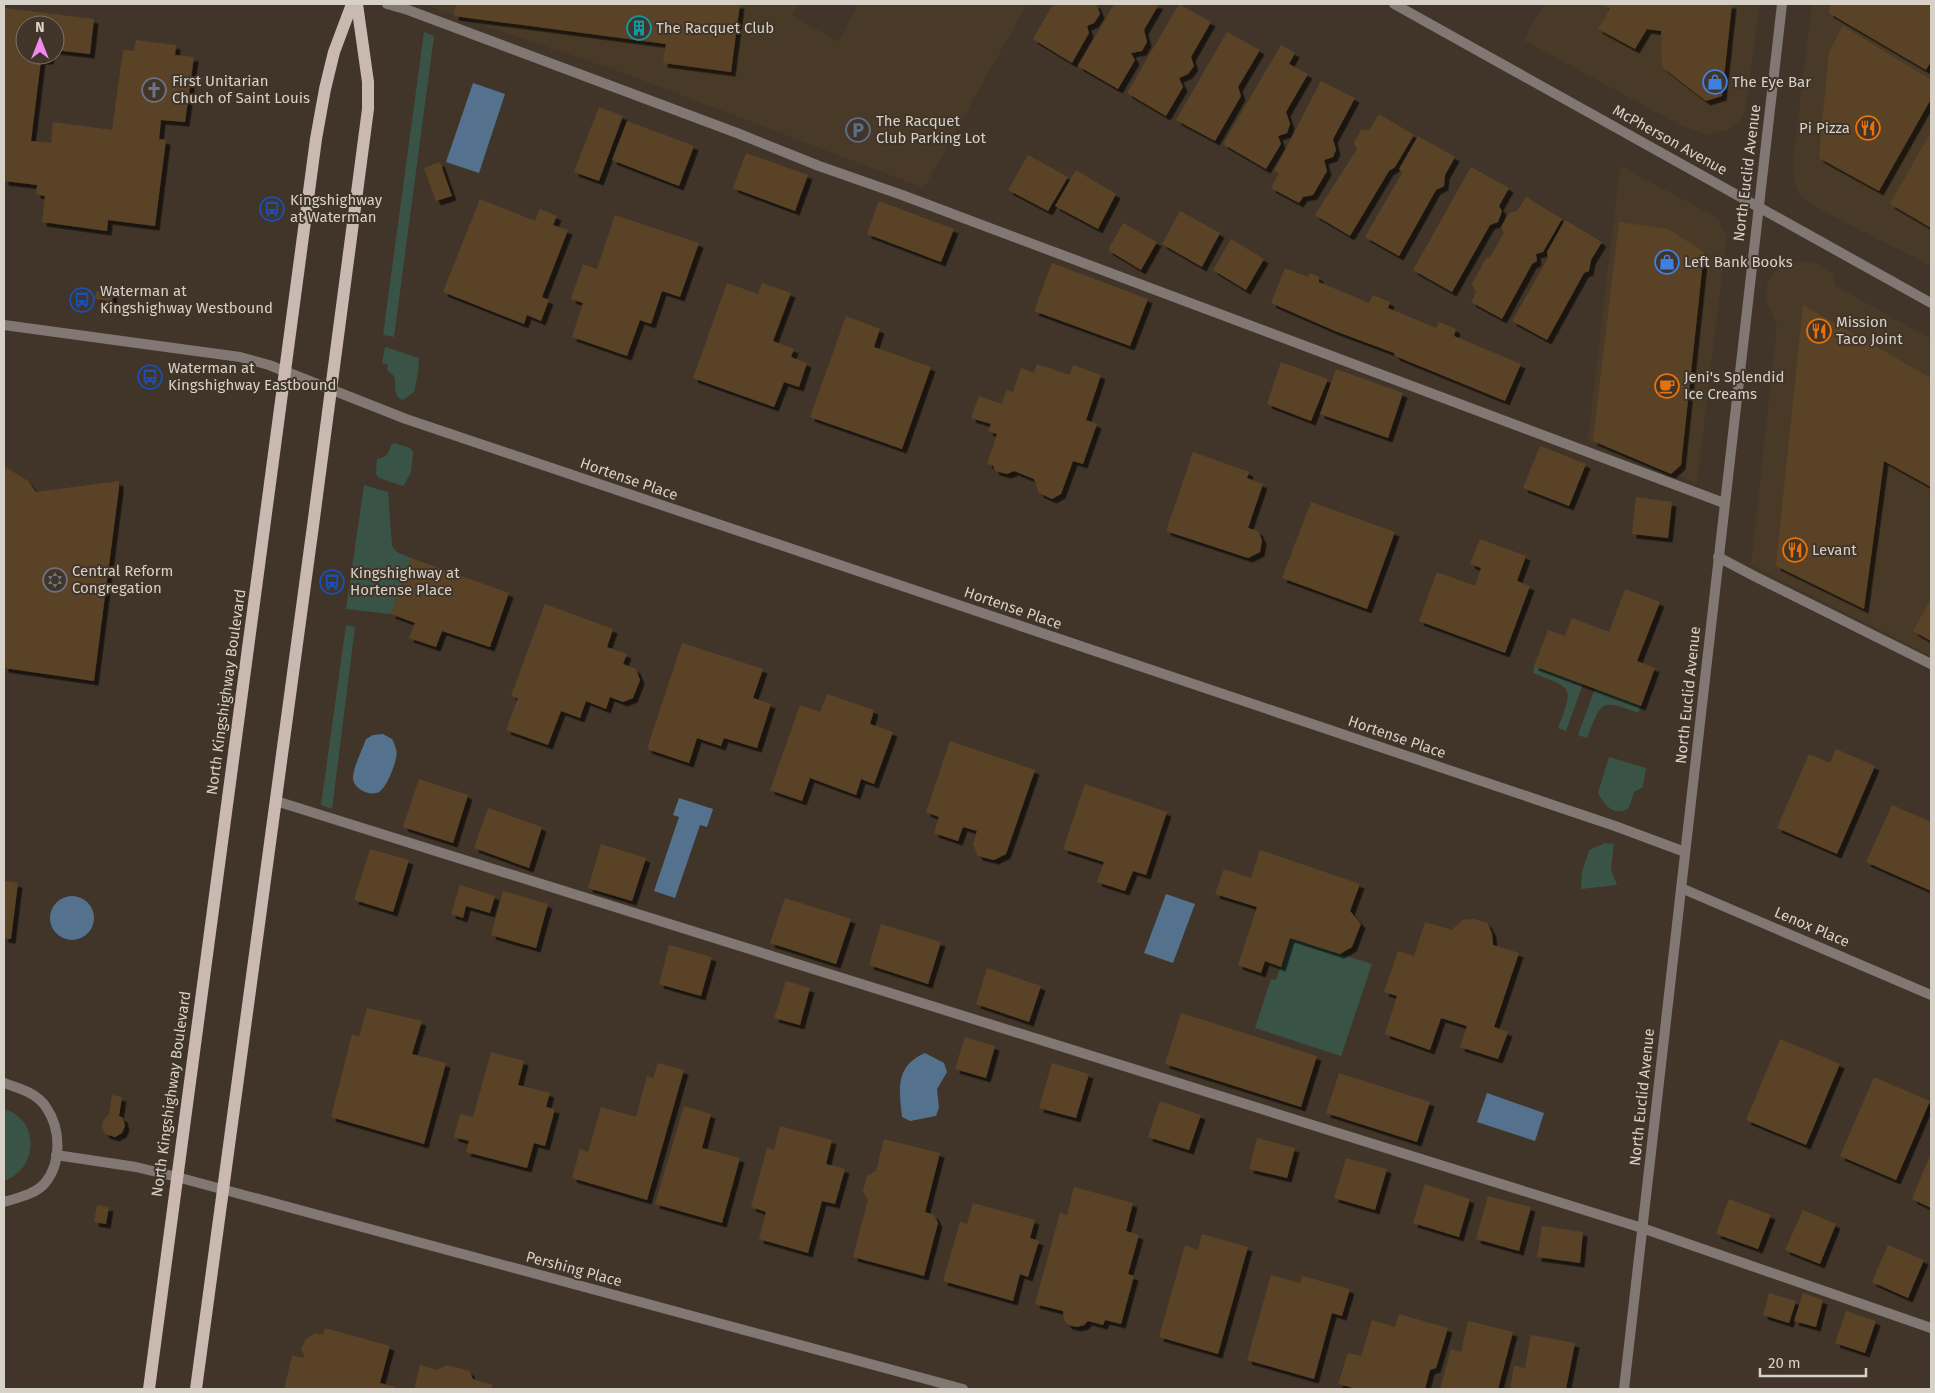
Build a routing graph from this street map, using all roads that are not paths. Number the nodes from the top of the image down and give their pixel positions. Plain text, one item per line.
1 (352, 4) edge
2 (357, 4) edge
3 (387, 4) edge
4 (1394, 4) edge
5 (1782, 4) edge
6 (1758, 206) junction
7 (1931, 303) edge
8 (4, 325) edge
9 (285, 372) junction
10 (332, 391) junction
11 (1724, 503) junction
12 (1718, 557) junction
13 (1931, 664) edge
14 (276, 800) junction
15 (1685, 852) junction
16 (1681, 888) junction
17 (1931, 995) edge
18 (4, 1083) edge
19 (56, 1155) junction
20 (177, 1177) junction
21 (223, 1189) junction
22 (4, 1202) edge
23 (1642, 1228) junction
24 (1931, 1328) edge
25 (149, 1389) edge
26 (196, 1389) edge
27 (963, 1389) edge
28 (1624, 1389) edge

1 - 9 main road, North Kingshighway Boulevard
2 - 10 main road
3 - 11 street
4 - 6 street, McPherson Avenue
5 - 6 street, North Euclid Avenue
6 - 7 street, McPherson Avenue
6 - 11 street, North Euclid Avenue
8 - 9 street, Hortense Place
9 - 10 street, Hortense Place
9 - 20 main road, North Kingshighway Boulevard
10 - 14 main road
10 - 15 street, Hortense Place
11 - 12 street, North Euclid Avenue
12 - 13 street
12 - 15 street, North Euclid Avenue
14 - 21 main road
14 - 23 street
15 - 16 street, North Euclid Avenue
16 - 17 street, Lenox Place
16 - 23 street, North Euclid Avenue
18 - 19 street
19 - 20 street, Pershing Place
19 - 22 street
20 - 21 street, Pershing Place
20 - 25 main road, North Kingshighway Boulevard
21 - 26 main road
21 - 27 street, Pershing Place
23 - 24 street
23 - 28 street, North Euclid Avenue

